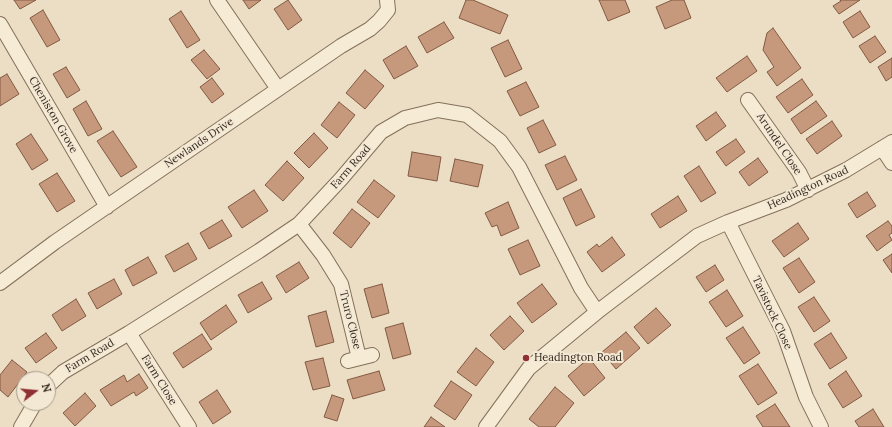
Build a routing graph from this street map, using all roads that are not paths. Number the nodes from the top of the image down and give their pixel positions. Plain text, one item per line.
1 (218, 0) edge
2 (387, 0) edge
3 (0, 24) edge
4 (278, 89) junction
5 (747, 100) dead end
6 (887, 145) edge
7 (892, 163) edge
8 (808, 190) junction
9 (107, 206) junction
10 (728, 222) junction
11 (299, 224) junction
12 (0, 283) edge
13 (597, 312) junction
14 (129, 332) junction
15 (360, 358) dead end
16 (56, 379) edge
17 (30, 411) edge
18 (491, 425) edge
19 (21, 427) edge
20 (189, 427) edge
21 (822, 427) edge

1 - 4 street
2 - 4 street, Newlands Drive
3 - 9 street, Cheniston Grove
4 - 9 street, Newlands Drive
5 - 8 street, Arundel Close
6 - 7 street
6 - 8 street, Headington Road
8 - 10 street, Headington Road
9 - 12 street, Newlands Drive
10 - 13 street, Headington Road
10 - 21 street, Tavistock Close
11 - 13 street, Farm Road
11 - 14 street, Farm Road
11 - 15 street, Truro Close
13 - 18 street, Headington Road
14 - 16 street, Farm Road
14 - 20 street, Farm Close
17 - 19 street

